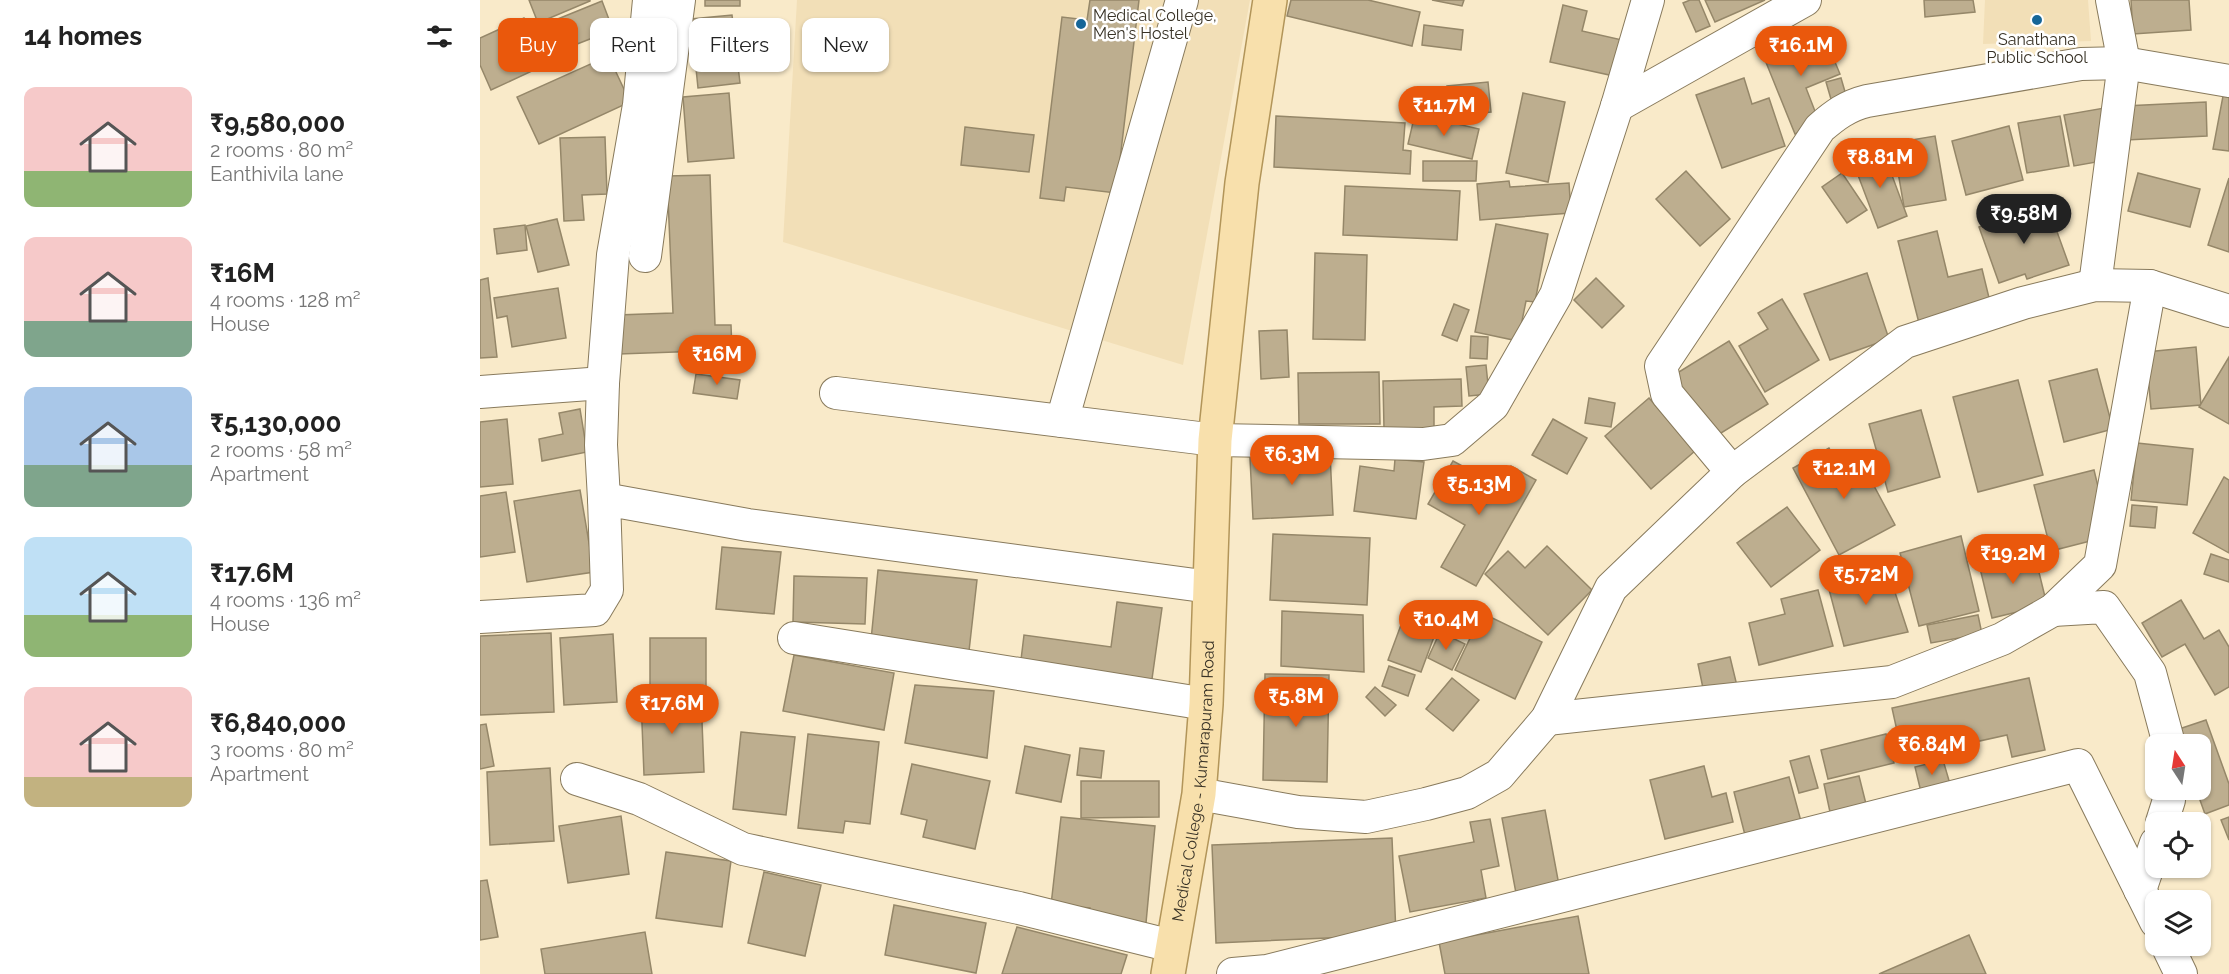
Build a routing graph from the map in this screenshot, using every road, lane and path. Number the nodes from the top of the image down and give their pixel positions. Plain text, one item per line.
1 (649, 0) edge
2 (679, 0) edge
3 (1182, 0) edge
4 (1270, 0) edge
5 (1648, 0) edge
6 (1805, 0) edge
7 (2112, 0) edge
8 (2124, 63) junction
9 (2229, 81) edge
10 (1617, 106) junction
11 (645, 255) dead end
12 (2095, 285) junction
13 (2150, 286) junction
14 (2229, 311) edge
15 (603, 383) junction
16 (480, 392) edge
17 (836, 393) dead end
18 (1062, 421) junction
19 (1215, 440) junction
20 (1732, 472) junction
21 (604, 499) junction
22 (1210, 587) junction
23 (2053, 610) junction
24 (480, 617) edge
25 (795, 638) dead end
26 (1206, 704) junction
27 (1547, 719) junction
28 (2166, 734) edge
29 (577, 779) dead end
30 (1199, 794) junction
31 (2145, 875) edge
32 (2140, 890) junction
33 (2145, 900) edge
34 (2172, 956) edge
35 (1170, 960) edge
36 (1233, 974) edge
37 (2181, 974) edge

1 - 15 street
2 - 11 street
3 - 18 street
4 - 19 main road, Medical College - Kumarapuram Road
5 - 10 street
6 - 10 street
7 - 8 street
8 - 9 street
8 - 12 street
8 - 20 street
10 - 19 street
12 - 13 street
12 - 20 street
13 - 14 street
13 - 23 street
15 - 16 street
15 - 21 street
17 - 18 street
18 - 19 street
19 - 22 main road, Medical College - Kumarapuram Road
20 - 27 street
21 - 22 street
21 - 24 street
22 - 26 main road, Medical College - Kumarapuram Road
23 - 27 street
23 - 28 street
25 - 26 street
26 - 30 main road, Medical College - Kumarapuram Road
27 - 30 street
29 - 35 street
30 - 35 main road, Medical College - Kumarapuram Road
31 - 32 street
32 - 33 street
32 - 36 street
34 - 37 street

